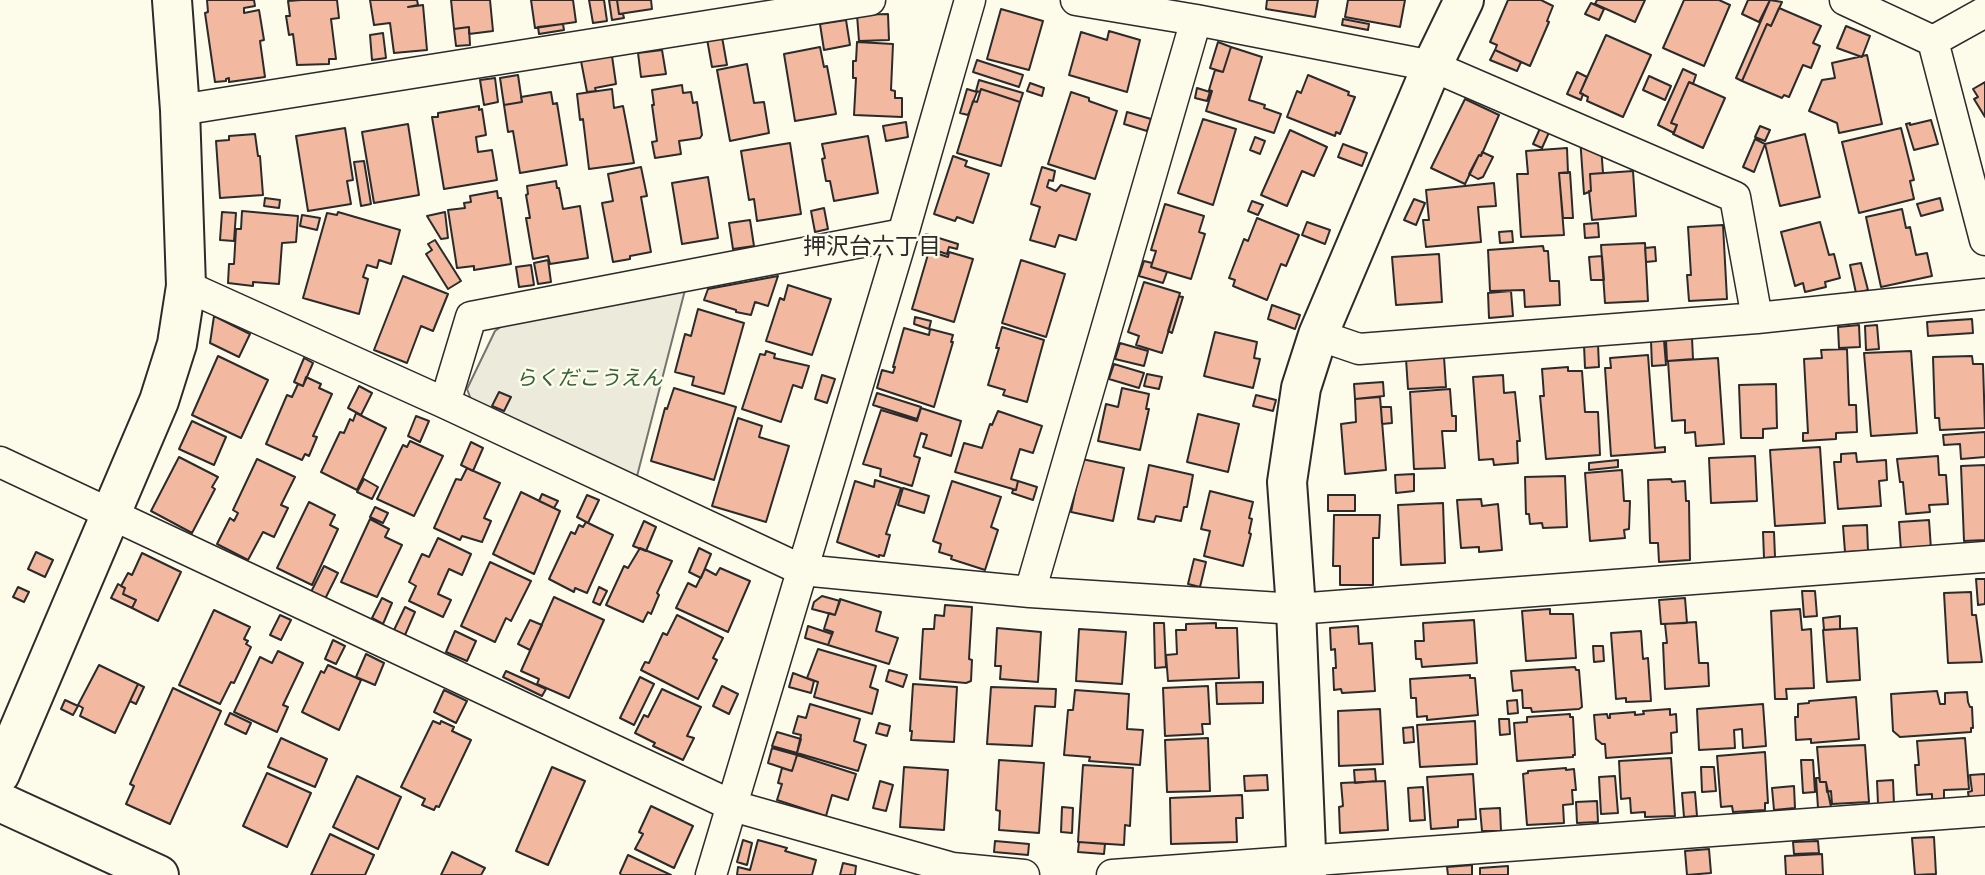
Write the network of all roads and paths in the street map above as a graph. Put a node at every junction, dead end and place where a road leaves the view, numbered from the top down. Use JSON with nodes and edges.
{"nodes":[{"id":1,"x":172,"y":0,"type":"edge"},
{"id":2,"x":870,"y":0,"type":"edge"},
{"id":3,"x":970,"y":0,"type":"edge"},
{"id":4,"x":1076,"y":0,"type":"edge"},
{"id":5,"x":1464,"y":0,"type":"edge"},
{"id":6,"x":1844,"y":0,"type":"edge"},
{"id":7,"x":1985,"y":12,"type":"edge"},
{"id":8,"x":1196,"y":20,"type":"junction"},
{"id":9,"x":1933,"y":41,"type":"junction"},
{"id":10,"x":1432,"y":65,"type":"junction"},
{"id":11,"x":180,"y":110,"type":"junction"},
{"id":12,"x":903,"y":234,"type":"junction"},
{"id":13,"x":1985,"y":240,"type":"edge"},
{"id":14,"x":186,"y":286,"type":"junction"},
{"id":15,"x":1985,"y":295,"type":"edge"},
{"id":16,"x":1756,"y":318,"type":"junction"},
{"id":17,"x":1318,"y":335,"type":"junction"},
{"id":18,"x":445,"y":403,"type":"junction"},
{"id":19,"x":0,"y":461,"type":"edge"},
{"id":20,"x":112,"y":515,"type":"junction"},
{"id":21,"x":1985,"y":557,"type":"edge"},
{"id":22,"x":802,"y":570,"type":"junction"},
{"id":23,"x":1030,"y":592,"type":"junction"},
{"id":24,"x":1296,"y":608,"type":"junction"},
{"id":25,"x":0,"y":774,"type":"edge"},
{"id":26,"x":0,"y":802,"type":"edge"},
{"id":27,"x":733,"y":806,"type":"junction"},
{"id":28,"x":1985,"y":811,"type":"edge"},
{"id":29,"x":1307,"y":868,"type":"edge"},
{"id":30,"x":159,"y":875,"type":"edge"},
{"id":31,"x":711,"y":875,"type":"edge"},
{"id":32,"x":1024,"y":875,"type":"edge"},
{"id":33,"x":1112,"y":875,"type":"edge"}],
"edges":[{"from":1,"to":11,"type":"street"},
{"from":2,"to":11,"type":"street"},
{"from":3,"to":12,"type":"street"},
{"from":4,"to":8,"type":"street"},
{"from":5,"to":10,"type":"street"},
{"from":6,"to":9,"type":"street"},
{"from":7,"to":9,"type":"street"},
{"from":8,"to":10,"type":"street"},
{"from":8,"to":23,"type":"street"},
{"from":9,"to":13,"type":"street"},
{"from":10,"to":16,"type":"street"},
{"from":10,"to":17,"type":"street"},
{"from":11,"to":14,"type":"street"},
{"from":12,"to":18,"type":"street"},
{"from":12,"to":22,"type":"street"},
{"from":14,"to":18,"type":"street"},
{"from":14,"to":20,"type":"street"},
{"from":15,"to":16,"type":"street"},
{"from":16,"to":17,"type":"street"},
{"from":17,"to":24,"type":"street"},
{"from":18,"to":22,"type":"street"},
{"from":19,"to":20,"type":"street"},
{"from":20,"to":25,"type":"street"},
{"from":20,"to":27,"type":"street"},
{"from":21,"to":24,"type":"street"},
{"from":22,"to":23,"type":"street"},
{"from":22,"to":27,"type":"street"},
{"from":23,"to":24,"type":"street"},
{"from":24,"to":29,"type":"street"},
{"from":26,"to":30,"type":"street"},
{"from":27,"to":31,"type":"street"},
{"from":27,"to":32,"type":"street"},
{"from":28,"to":29,"type":"street"},
{"from":29,"to":33,"type":"street"}]}
